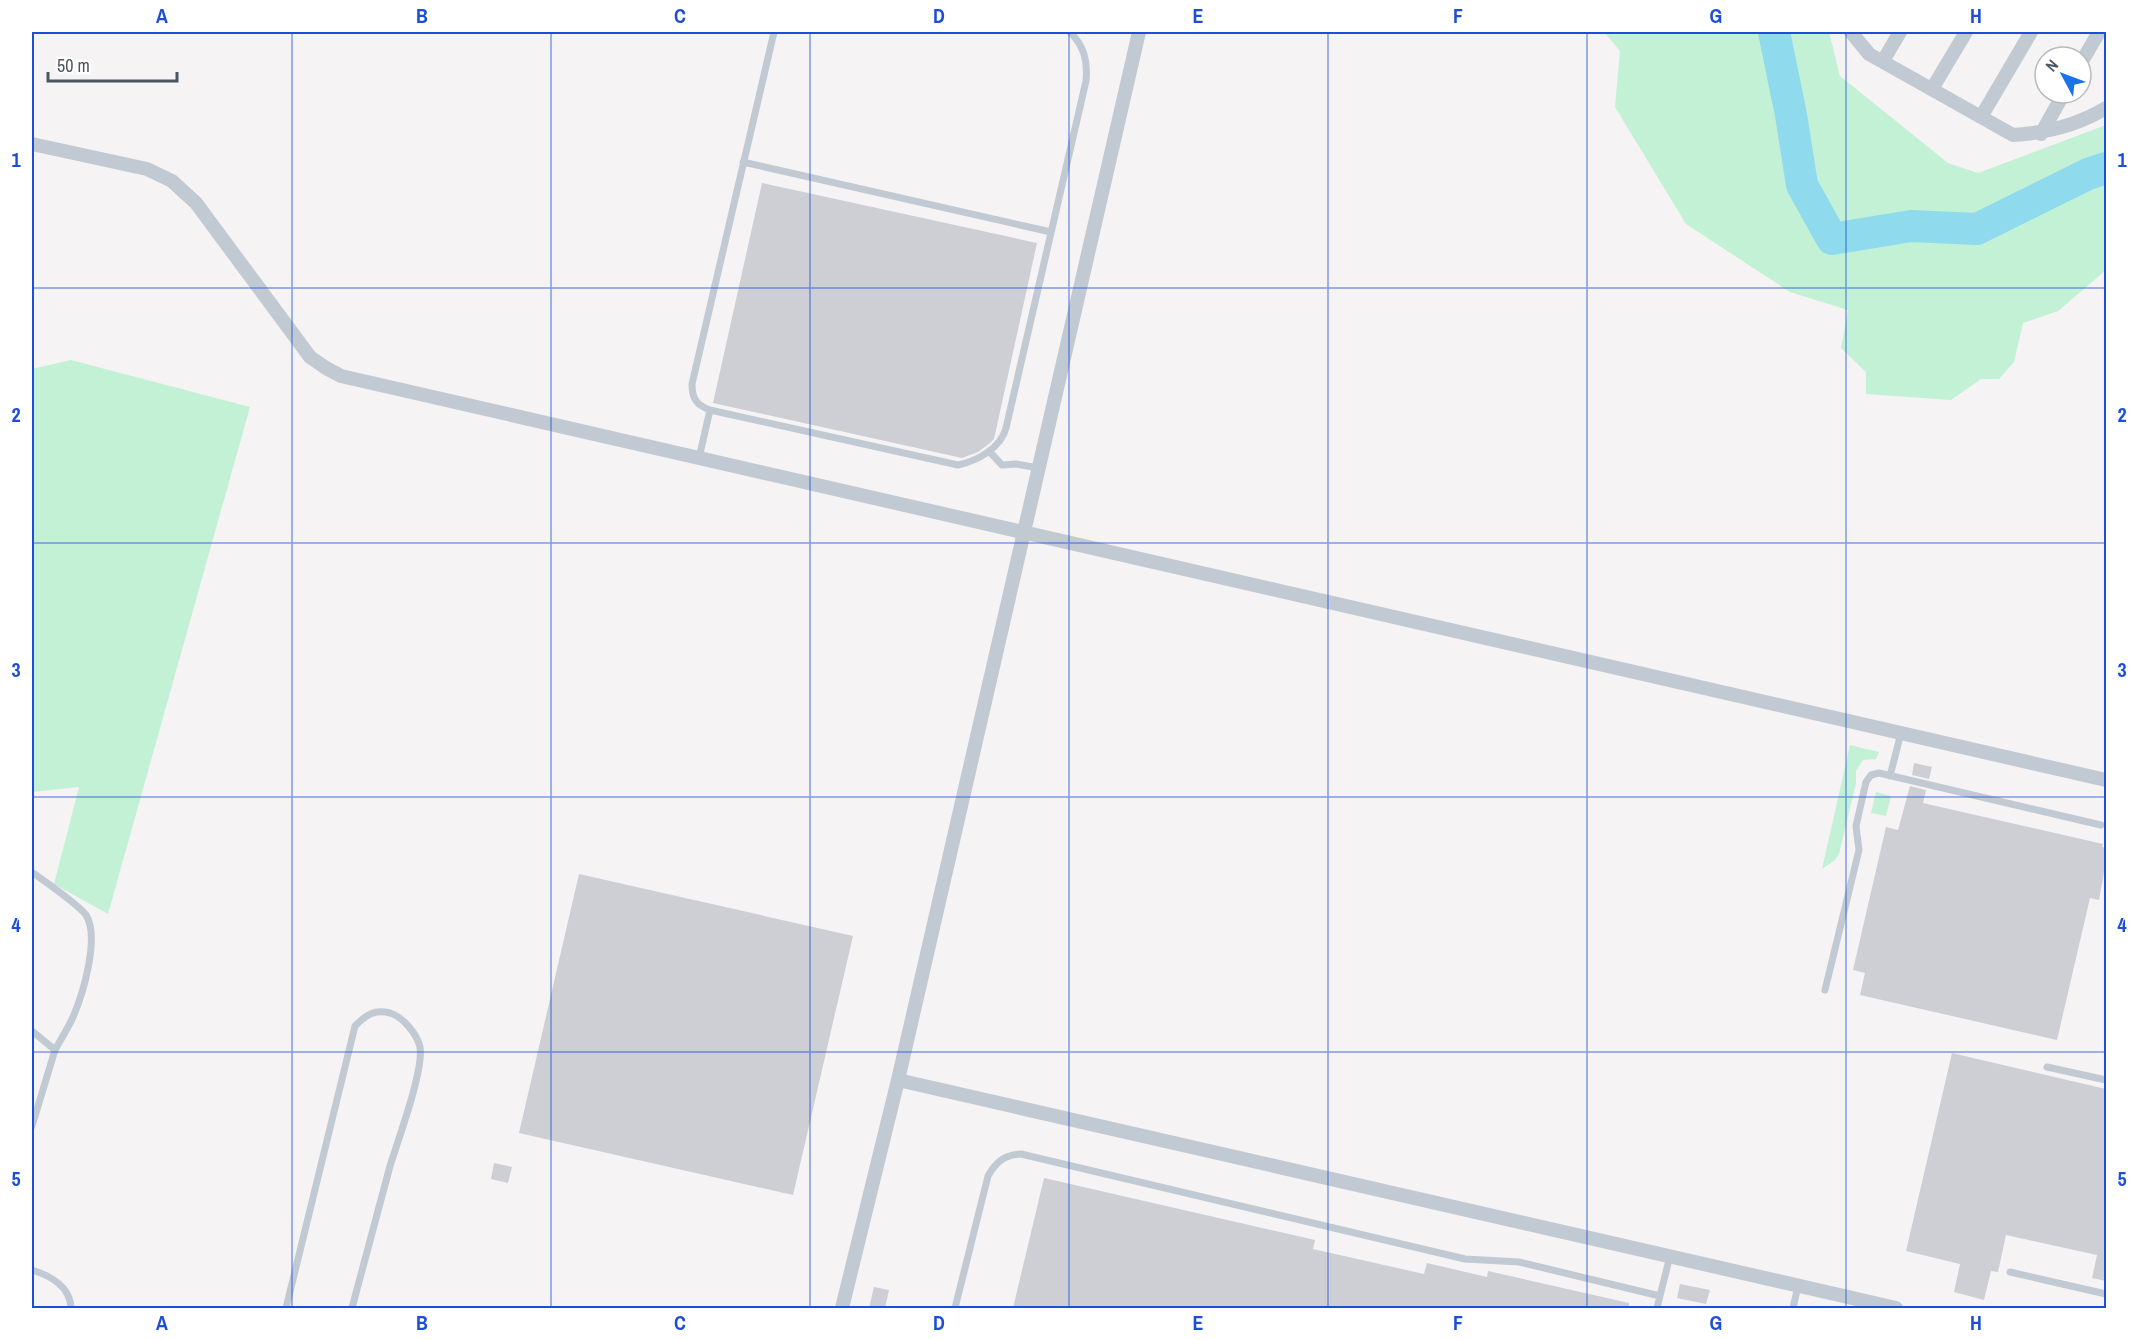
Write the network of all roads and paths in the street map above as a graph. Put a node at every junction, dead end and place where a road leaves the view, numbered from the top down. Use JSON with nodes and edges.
{"nodes":[{"id":1,"x":774,"y":32,"type":"edge"},
{"id":2,"x":1070,"y":32,"type":"edge"},
{"id":3,"x":1139,"y":32,"type":"edge"},
{"id":4,"x":1851,"y":32,"type":"edge"},
{"id":5,"x":1900,"y":32,"type":"edge"},
{"id":6,"x":1966,"y":32,"type":"edge"},
{"id":7,"x":2031,"y":32,"type":"edge"},
{"id":8,"x":2099,"y":32,"type":"edge"},
{"id":9,"x":2091,"y":45,"type":"edge"},
{"id":10,"x":1882,"y":61,"type":"junction"},
{"id":11,"x":1932,"y":89,"type":"junction"},
{"id":12,"x":2057,"y":105,"type":"edge"},
{"id":13,"x":2106,"y":108,"type":"edge"},
{"id":14,"x":1981,"y":117,"type":"junction"},
{"id":15,"x":2041,"y":134,"type":"junction"},
{"id":16,"x":32,"y":144,"type":"edge"},
{"id":17,"x":744,"y":162,"type":"junction"},
{"id":18,"x":1051,"y":232,"type":"junction"},
{"id":19,"x":710,"y":410,"type":"junction"},
{"id":20,"x":989,"y":451,"type":"junction"},
{"id":21,"x":699,"y":458,"type":"junction"},
{"id":22,"x":1038,"y":468,"type":"junction"},
{"id":23,"x":1023,"y":532,"type":"junction"},
{"id":24,"x":1901,"y":733,"type":"junction"},
{"id":25,"x":1890,"y":776,"type":"junction"},
{"id":26,"x":2106,"y":780,"type":"edge"},
{"id":27,"x":2101,"y":825,"type":"dead end"},
{"id":28,"x":32,"y":872,"type":"edge"},
{"id":29,"x":1826,"y":990,"type":"dead end"},
{"id":30,"x":32,"y":1031,"type":"edge"},
{"id":31,"x":55,"y":1050,"type":"junction"},
{"id":32,"x":2047,"y":1067,"type":"dead end"},
{"id":33,"x":898,"y":1080,"type":"junction"},
{"id":34,"x":2106,"y":1080,"type":"edge"},
{"id":35,"x":32,"y":1126,"type":"edge"},
{"id":36,"x":1670,"y":1256,"type":"junction"},
{"id":37,"x":32,"y":1270,"type":"edge"},
{"id":38,"x":2010,"y":1272,"type":"dead end"},
{"id":39,"x":1798,"y":1286,"type":"junction"},
{"id":40,"x":2106,"y":1294,"type":"edge"},
{"id":41,"x":1660,"y":1296,"type":"junction"},
{"id":42,"x":71,"y":1308,"type":"edge"},
{"id":43,"x":286,"y":1308,"type":"edge"},
{"id":44,"x":352,"y":1308,"type":"edge"},
{"id":45,"x":842,"y":1308,"type":"edge"},
{"id":46,"x":955,"y":1308,"type":"edge"},
{"id":47,"x":1657,"y":1308,"type":"edge"},
{"id":48,"x":1793,"y":1308,"type":"edge"},
{"id":49,"x":1896,"y":1308,"type":"edge"}],
"edges":[{"from":1,"to":17,"type":"lane"},
{"from":2,"to":18,"type":"lane"},
{"from":3,"to":22,"type":"street"},
{"from":4,"to":10,"type":"street"},
{"from":5,"to":10,"type":"street"},
{"from":6,"to":11,"type":"street"},
{"from":7,"to":14,"type":"street"},
{"from":8,"to":9,"type":"street"},
{"from":10,"to":11,"type":"street"},
{"from":11,"to":14,"type":"street"},
{"from":12,"to":15,"type":"street"},
{"from":13,"to":15,"type":"street"},
{"from":14,"to":15,"type":"street"},
{"from":16,"to":21,"type":"street"},
{"from":17,"to":18,"type":"lane"},
{"from":17,"to":19,"type":"lane"},
{"from":18,"to":20,"type":"lane"},
{"from":19,"to":20,"type":"lane"},
{"from":19,"to":21,"type":"lane"},
{"from":20,"to":22,"type":"lane"},
{"from":21,"to":23,"type":"street"},
{"from":22,"to":23,"type":"street"},
{"from":23,"to":24,"type":"street"},
{"from":23,"to":33,"type":"street"},
{"from":24,"to":25,"type":"lane"},
{"from":24,"to":26,"type":"street"},
{"from":25,"to":27,"type":"lane"},
{"from":25,"to":29,"type":"lane"},
{"from":28,"to":31,"type":"lane"},
{"from":30,"to":31,"type":"lane"},
{"from":31,"to":35,"type":"lane"},
{"from":32,"to":34,"type":"lane"},
{"from":33,"to":36,"type":"street"},
{"from":33,"to":45,"type":"street"},
{"from":36,"to":39,"type":"street"},
{"from":36,"to":41,"type":"lane"},
{"from":37,"to":42,"type":"lane"},
{"from":38,"to":40,"type":"lane"},
{"from":39,"to":48,"type":"lane"},
{"from":39,"to":49,"type":"street"},
{"from":41,"to":46,"type":"lane"},
{"from":41,"to":47,"type":"lane"},
{"from":43,"to":44,"type":"lane"}]}
